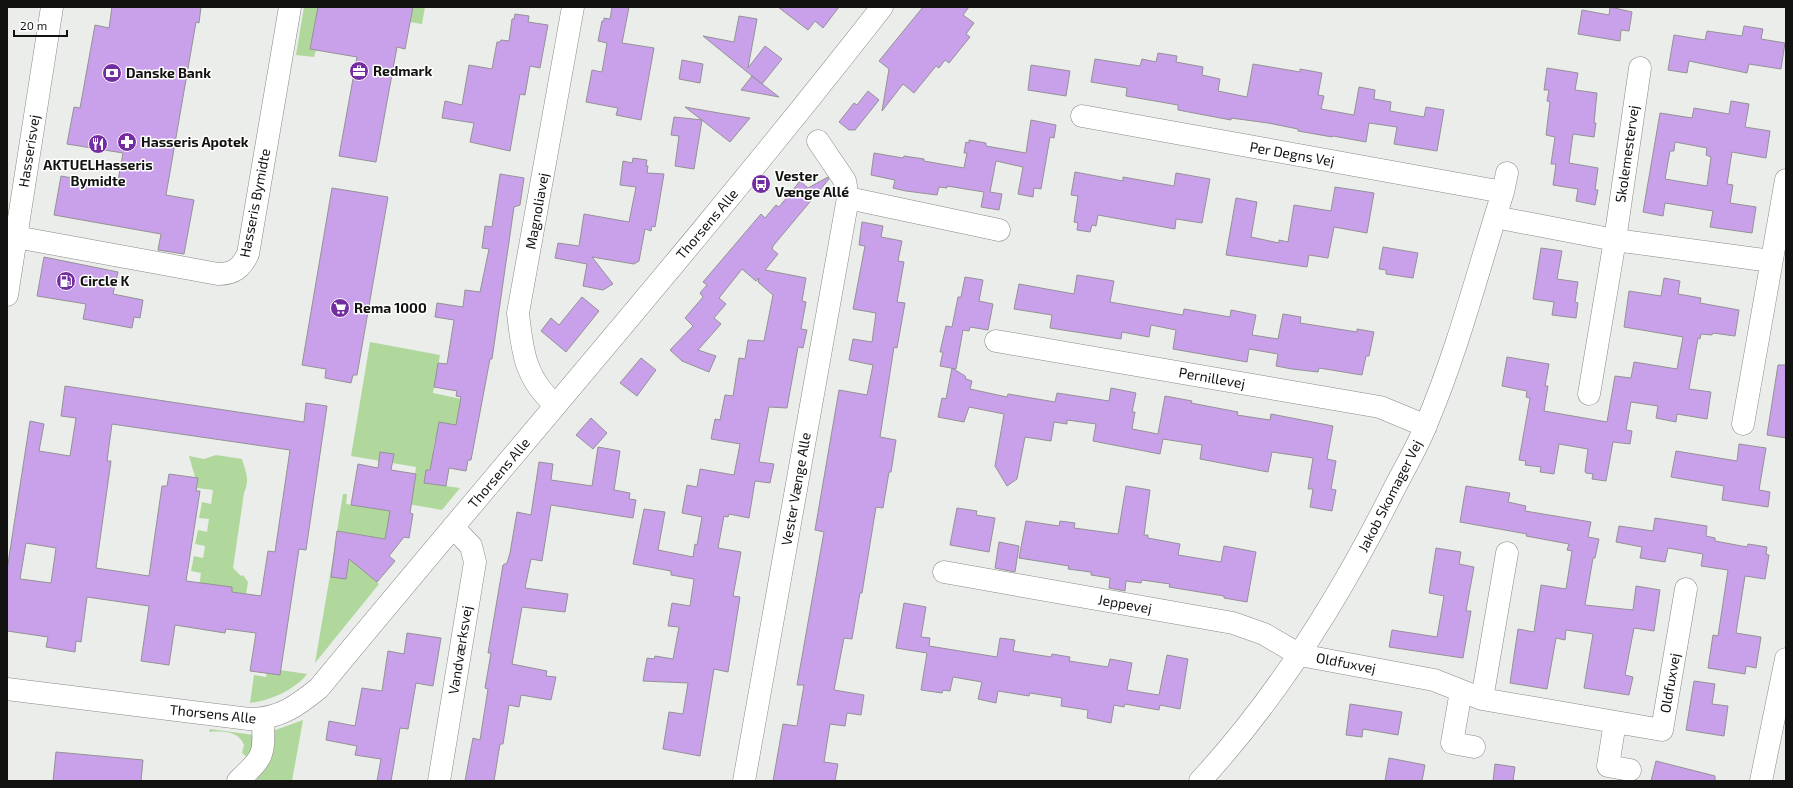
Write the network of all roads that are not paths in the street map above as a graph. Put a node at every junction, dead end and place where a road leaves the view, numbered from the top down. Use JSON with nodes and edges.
{"nodes":[{"id":1,"x":52,"y":7,"type":"edge"},
{"id":2,"x":290,"y":7,"type":"edge"},
{"id":3,"x":573,"y":7,"type":"edge"},
{"id":4,"x":882,"y":7,"type":"edge"},
{"id":5,"x":1640,"y":68,"type":"dead end"},
{"id":6,"x":1082,"y":116,"type":"dead end"},
{"id":7,"x":818,"y":141,"type":"dead end"},
{"id":8,"x":1786,"y":180,"type":"edge"},
{"id":9,"x":1505,"y":183,"type":"joint"},
{"id":10,"x":848,"y":198,"type":"junction"},
{"id":11,"x":1495,"y":216,"type":"junction"},
{"id":12,"x":999,"y":230,"type":"dead end"},
{"id":13,"x":16,"y":238,"type":"junction"},
{"id":14,"x":1615,"y":240,"type":"junction"},
{"id":15,"x":1771,"y":261,"type":"junction"},
{"id":16,"x":7,"y":295,"type":"edge"},
{"id":17,"x":996,"y":341,"type":"dead end"},
{"id":18,"x":1589,"y":394,"type":"dead end"},
{"id":19,"x":556,"y":405,"type":"junction"},
{"id":20,"x":1743,"y":424,"type":"dead end"},
{"id":21,"x":1426,"y":426,"type":"junction"},
{"id":22,"x":453,"y":527,"type":"junction"},
{"id":23,"x":1507,"y":553,"type":"dead end"},
{"id":24,"x":944,"y":572,"type":"dead end"},
{"id":25,"x":1686,"y":589,"type":"dead end"},
{"id":26,"x":1300,"y":654,"type":"junction"},
{"id":27,"x":1786,"y":659,"type":"edge"},
{"id":28,"x":7,"y":689,"type":"edge"},
{"id":29,"x":1461,"y":691,"type":"junction"},
{"id":30,"x":1482,"y":699,"type":"junction"},
{"id":31,"x":263,"y":719,"type":"junction"},
{"id":32,"x":1615,"y":722,"type":"junction"},
{"id":33,"x":1474,"y":747,"type":"dead end"},
{"id":34,"x":1630,"y":770,"type":"dead end"},
{"id":35,"x":238,"y":781,"type":"edge"},
{"id":36,"x":438,"y":781,"type":"edge"},
{"id":37,"x":744,"y":781,"type":"edge"},
{"id":38,"x":1200,"y":781,"type":"edge"},
{"id":39,"x":1760,"y":781,"type":"edge"}],
"edges":[{"from":1,"to":13,"type":"street","name":"Hasserisvej"},
{"from":2,"to":13,"type":"street","name":"Hasseris Bymidte"},
{"from":3,"to":19,"type":"street","name":"Magnoliavej"},
{"from":4,"to":19,"type":"street","name":"Thorsens Alle"},
{"from":5,"to":14,"type":"street","name":"Skolemestervej"},
{"from":6,"to":9,"type":"street","name":"Per Degns Vej"},
{"from":7,"to":10,"type":"street","name":"Vester Vænge Alle"},
{"from":8,"to":15,"type":"street"},
{"from":9,"to":11,"type":"street","name":"Jakob Skomager Vej"},
{"from":10,"to":12,"type":"street"},
{"from":10,"to":37,"type":"street","name":"Vester Vænge Alle"},
{"from":11,"to":14,"type":"street"},
{"from":11,"to":21,"type":"street","name":"Jakob Skomager Vej"},
{"from":13,"to":16,"type":"street","name":"Hasserisvej"},
{"from":14,"to":15,"type":"street"},
{"from":14,"to":18,"type":"street","name":"Skolemestervej"},
{"from":15,"to":20,"type":"street"},
{"from":17,"to":21,"type":"street","name":"Pernillevej"},
{"from":19,"to":22,"type":"street","name":"Thorsens Alle"},
{"from":21,"to":26,"type":"street","name":"Jakob Skomager Vej"},
{"from":22,"to":31,"type":"street","name":"Thorsens Alle"},
{"from":22,"to":36,"type":"street","name":"Vandværksvej"},
{"from":23,"to":30,"type":"street"},
{"from":24,"to":26,"type":"street","name":"Jeppevej"},
{"from":25,"to":32,"type":"street","name":"Oldfuxvej"},
{"from":26,"to":29,"type":"street","name":"Oldfuxvej"},
{"from":26,"to":38,"type":"street","name":"Jakob Skomager Vej"},
{"from":27,"to":39,"type":"street"},
{"from":28,"to":31,"type":"street","name":"Thorsens Alle"},
{"from":29,"to":30,"type":"street","name":"Oldfuxvej"},
{"from":29,"to":33,"type":"street"},
{"from":30,"to":32,"type":"street","name":"Oldfuxvej"},
{"from":31,"to":35,"type":"street"},
{"from":32,"to":34,"type":"street"}]}
